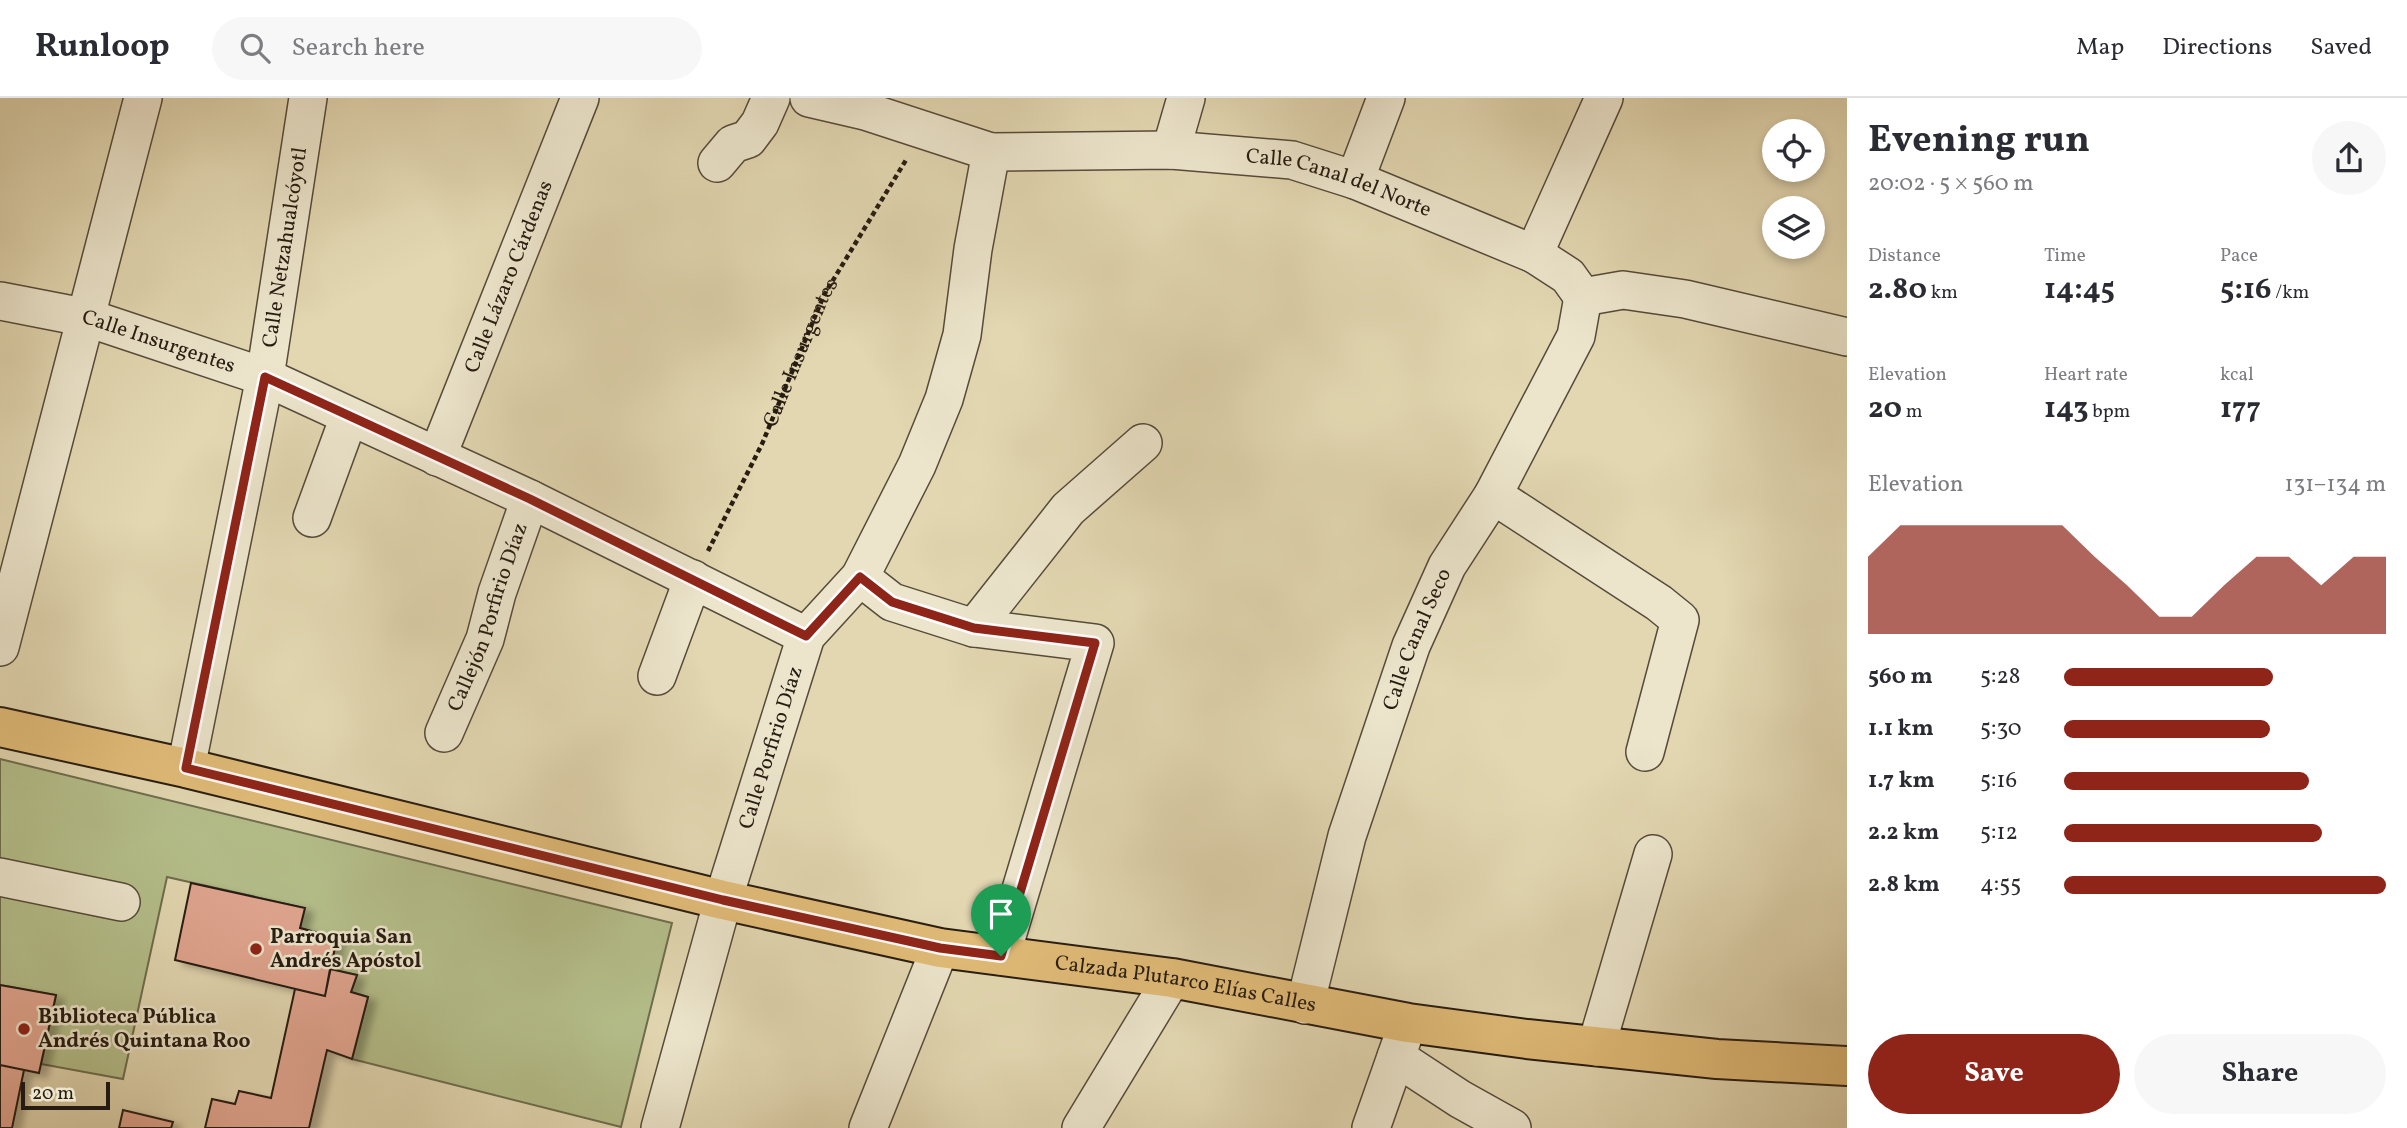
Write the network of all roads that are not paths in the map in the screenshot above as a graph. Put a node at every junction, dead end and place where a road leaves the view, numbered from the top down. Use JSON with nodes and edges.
{"nodes":[{"id":1,"x":143,"y":98,"type":"edge"},
{"id":2,"x":308,"y":98,"type":"edge"},
{"id":3,"x":580,"y":98,"type":"edge"},
{"id":4,"x":771,"y":98,"type":"edge"},
{"id":5,"x":809,"y":98,"type":"edge"},
{"id":6,"x":1186,"y":98,"type":"edge"},
{"id":7,"x":1386,"y":98,"type":"edge"},
{"id":8,"x":1604,"y":98,"type":"edge"},
{"id":9,"x":1171,"y":150,"type":"junction"},
{"id":10,"x":991,"y":152,"type":"junction"},
{"id":11,"x":717,"y":163,"type":"dead end"},
{"id":12,"x":1355,"y":180,"type":"junction"},
{"id":13,"x":1534,"y":254,"type":"junction"},
{"id":14,"x":1583,"y":297,"type":"junction"},
{"id":15,"x":0,"y":301,"type":"edge"},
{"id":16,"x":88,"y":318,"type":"junction"},
{"id":17,"x":1847,"y":337,"type":"edge"},
{"id":18,"x":265,"y":377,"type":"junction"},
{"id":19,"x":349,"y":417,"type":"junction"},
{"id":20,"x":1143,"y":443,"type":"dead end"},
{"id":21,"x":437,"y":457,"type":"junction"},
{"id":22,"x":1493,"y":495,"type":"junction"},
{"id":23,"x":530,"y":499,"type":"junction"},
{"id":24,"x":312,"y":517,"type":"dead end"},
{"id":25,"x":860,"y":577,"type":"junction"},
{"id":26,"x":693,"y":579,"type":"junction"},
{"id":27,"x":974,"y":628,"type":"junction"},
{"id":28,"x":806,"y":636,"type":"junction"},
{"id":29,"x":0,"y":647,"type":"edge"},
{"id":30,"x":657,"y":676,"type":"dead end"},
{"id":31,"x":0,"y":727,"type":"edge"},
{"id":32,"x":444,"y":733,"type":"dead end"},
{"id":33,"x":1645,"y":752,"type":"dead end"},
{"id":34,"x":186,"y":768,"type":"junction"},
{"id":35,"x":1653,"y":854,"type":"dead end"},
{"id":36,"x":0,"y":877,"type":"edge"},
{"id":37,"x":723,"y":900,"type":"junction"},
{"id":38,"x":121,"y":902,"type":"dead end"},
{"id":39,"x":940,"y":948,"type":"junction"},
{"id":40,"x":1001,"y":956,"type":"junction"},
{"id":41,"x":1172,"y":978,"type":"junction"},
{"id":42,"x":1305,"y":1005,"type":"junction"},
{"id":43,"x":1402,"y":1040,"type":"junction"},
{"id":44,"x":1596,"y":1047,"type":"junction"},
{"id":45,"x":1847,"y":1066,"type":"edge"},
{"id":46,"x":660,"y":1128,"type":"edge"},
{"id":47,"x":867,"y":1128,"type":"edge"},
{"id":48,"x":1081,"y":1128,"type":"edge"},
{"id":49,"x":1371,"y":1128,"type":"edge"},
{"id":50,"x":1512,"y":1128,"type":"edge"}],
"edges":[{"from":1,"to":16,"type":"street"},
{"from":2,"to":18,"type":"street","name":"Calle Netzahualcóyotl"},
{"from":3,"to":21,"type":"street","name":"Calle Lázaro Cárdenas"},
{"from":4,"to":11,"type":"street"},
{"from":5,"to":10,"type":"street","name":"Calle Canal del Norte"},
{"from":6,"to":9,"type":"street"},
{"from":7,"to":12,"type":"street"},
{"from":8,"to":13,"type":"street"},
{"from":9,"to":10,"type":"street","name":"Calle Canal del Norte"},
{"from":9,"to":12,"type":"street","name":"Calle Canal del Norte"},
{"from":10,"to":25,"type":"street","name":"Calle Porfirio Díaz"},
{"from":12,"to":13,"type":"street","name":"Calle Canal del Norte"},
{"from":13,"to":14,"type":"street","name":"Calle Canal del Norte"},
{"from":14,"to":17,"type":"street"},
{"from":14,"to":22,"type":"street","name":"Calle Canal Seco"},
{"from":15,"to":16,"type":"street","name":"Calle Insurgentes"},
{"from":16,"to":18,"type":"street","name":"Calle Insurgentes"},
{"from":16,"to":29,"type":"street"},
{"from":18,"to":19,"type":"street","name":"Calle Insurgentes"},
{"from":18,"to":34,"type":"street","name":"Calle Netzahualcóyotl"},
{"from":19,"to":21,"type":"street","name":"Calle Insurgentes"},
{"from":19,"to":24,"type":"street"},
{"from":20,"to":27,"type":"street"},
{"from":21,"to":23,"type":"street","name":"Calle Insurgentes"},
{"from":22,"to":33,"type":"street"},
{"from":22,"to":42,"type":"street","name":"Calle Canal Seco"},
{"from":23,"to":26,"type":"street","name":"Calle Insurgentes"},
{"from":23,"to":32,"type":"street","name":"Callejón Porfirio Díaz"},
{"from":25,"to":27,"type":"street"},
{"from":25,"to":28,"type":"street","name":"Calle Porfirio Díaz"},
{"from":26,"to":28,"type":"street","name":"Calle Insurgentes"},
{"from":26,"to":30,"type":"street"},
{"from":27,"to":40,"type":"street"},
{"from":28,"to":37,"type":"street","name":"Calle Porfirio Díaz"},
{"from":31,"to":34,"type":"main road","name":"Calzada Plutarco Elías Calles"},
{"from":34,"to":37,"type":"main road","name":"Calzada Plutarco Elías Calles"},
{"from":35,"to":44,"type":"street"},
{"from":36,"to":38,"type":"street"},
{"from":37,"to":39,"type":"main road","name":"Calzada Plutarco Elías Calles"},
{"from":37,"to":46,"type":"street","name":"Calle Porfirio Díaz"},
{"from":39,"to":40,"type":"main road","name":"Calzada Plutarco Elías Calles"},
{"from":39,"to":47,"type":"street"},
{"from":40,"to":41,"type":"main road","name":"Calzada Plutarco Elías Calles"},
{"from":41,"to":42,"type":"main road","name":"Calzada Plutarco Elías Calles"},
{"from":41,"to":48,"type":"street"},
{"from":42,"to":43,"type":"main road","name":"Calzada Plutarco Elías Calles"},
{"from":43,"to":44,"type":"main road","name":"Calzada Plutarco Elías Calles"},
{"from":43,"to":49,"type":"street"},
{"from":43,"to":50,"type":"street"},
{"from":44,"to":45,"type":"main road","name":"Calzada Plutarco Elías Calles"}]}
